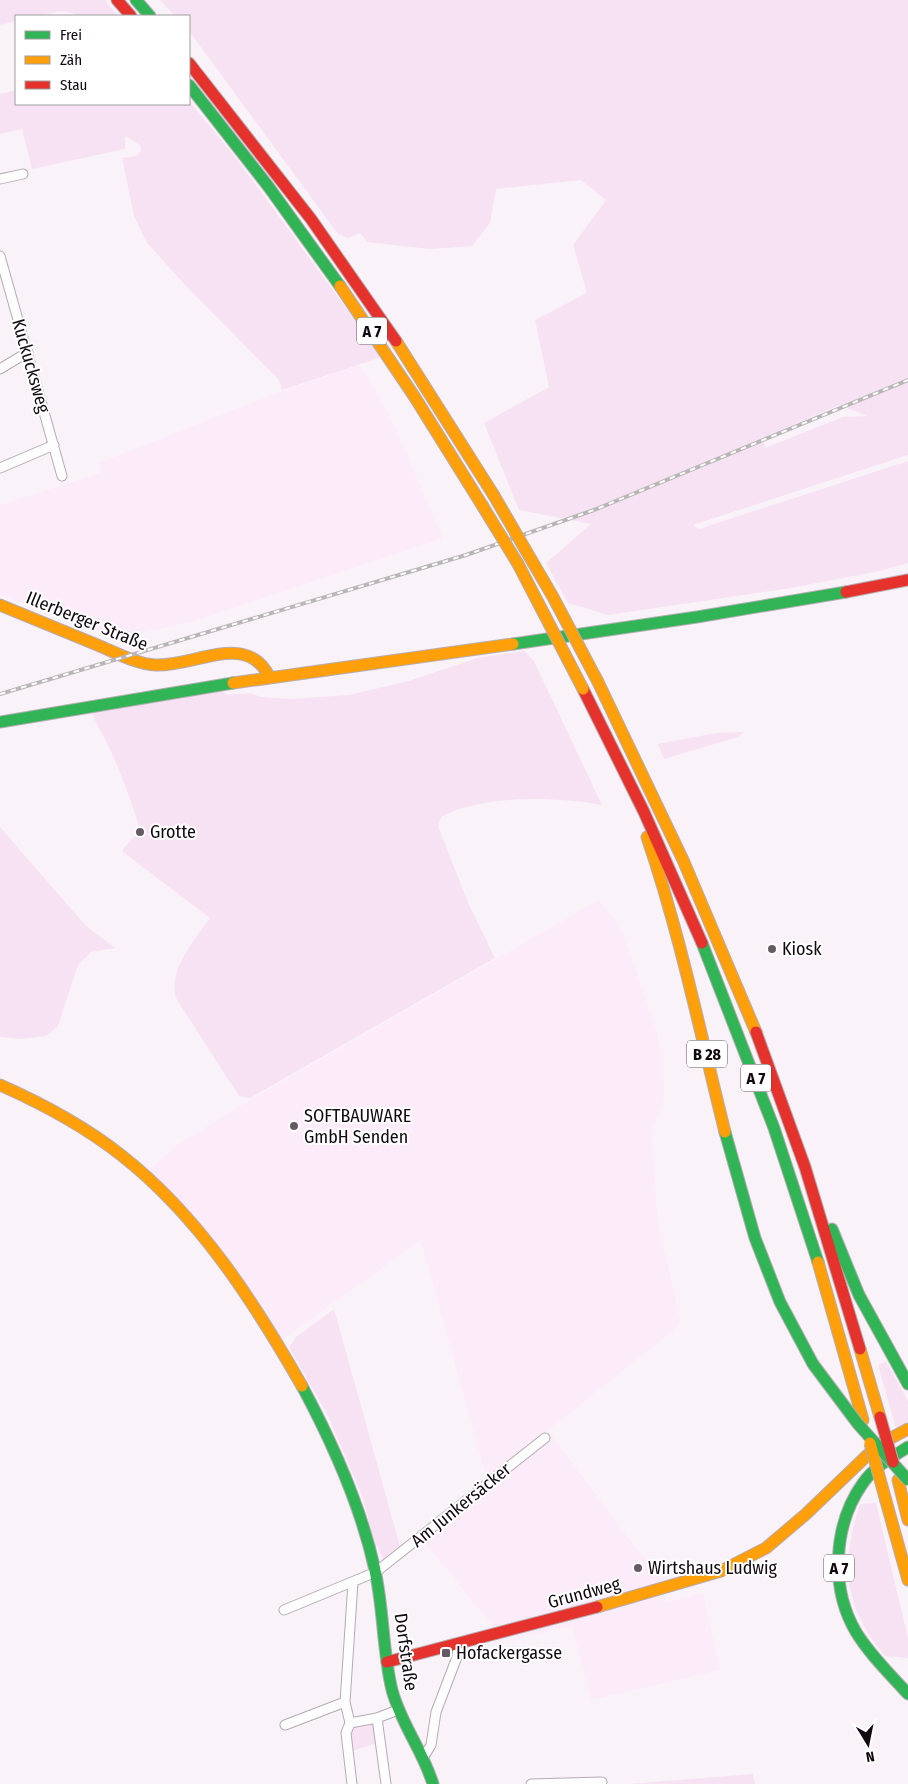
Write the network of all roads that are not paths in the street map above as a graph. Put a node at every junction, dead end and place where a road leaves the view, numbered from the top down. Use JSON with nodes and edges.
{"nodes":[{"id":1,"x":117,"y":0,"type":"edge"},
{"id":2,"x":136,"y":0,"type":"edge"},
{"id":3,"x":130,"y":15,"type":"edge"},
{"id":4,"x":149,"y":15,"type":"edge"},
{"id":5,"x":190,"y":64,"type":"edge"},
{"id":6,"x":190,"y":86,"type":"edge"},
{"id":7,"x":23,"y":174,"type":"dead end"},
{"id":8,"x":0,"y":179,"type":"edge"},
{"id":9,"x":0,"y":256,"type":"edge"},
{"id":10,"x":28,"y":352,"type":"junction"},
{"id":11,"x":0,"y":369,"type":"edge"},
{"id":12,"x":54,"y":445,"type":"junction"},
{"id":13,"x":0,"y":468,"type":"edge"},
{"id":14,"x":62,"y":476,"type":"dead end"},
{"id":15,"x":908,"y":580,"type":"edge"},
{"id":16,"x":0,"y":605,"type":"edge"},
{"id":17,"x":270,"y":678,"type":"junction"},
{"id":18,"x":0,"y":722,"type":"edge"},
{"id":19,"x":614,"y":749,"type":"junction"},
{"id":20,"x":0,"y":1085,"type":"edge"},
{"id":21,"x":805,"y":1166,"type":"junction"},
{"id":22,"x":908,"y":1384,"type":"edge"},
{"id":23,"x":908,"y":1429,"type":"edge"},
{"id":24,"x":545,"y":1438,"type":"dead end"},
{"id":25,"x":908,"y":1447,"type":"edge"},
{"id":26,"x":903,"y":1480,"type":"edge"},
{"id":27,"x":908,"y":1520,"type":"edge"},
{"id":28,"x":376,"y":1572,"type":"junction"},
{"id":29,"x":908,"y":1580,"type":"edge"},
{"id":30,"x":353,"y":1582,"type":"junction"},
{"id":31,"x":284,"y":1610,"type":"dead end"},
{"id":32,"x":458,"y":1644,"type":"junction"},
{"id":33,"x":387,"y":1662,"type":"junction"},
{"id":34,"x":908,"y":1694,"type":"edge"},
{"id":35,"x":345,"y":1702,"type":"junction"},
{"id":36,"x":398,"y":1710,"type":"junction"},
{"id":37,"x":377,"y":1718,"type":"junction"},
{"id":38,"x":350,"y":1723,"type":"junction"},
{"id":39,"x":285,"y":1725,"type":"dead end"},
{"id":40,"x":423,"y":1758,"type":"junction"},
{"id":41,"x":602,"y":1782,"type":"dead end"},
{"id":42,"x":352,"y":1784,"type":"edge"},
{"id":43,"x":386,"y":1784,"type":"edge"},
{"id":44,"x":433,"y":1784,"type":"edge"},
{"id":45,"x":531,"y":1784,"type":"edge"}],
"edges":[{"from":1,"to":3,"type":"main road"},
{"from":2,"to":4,"type":"main road"},
{"from":5,"to":21,"type":"main road","number":"A 7","bridge":true},
{"from":6,"to":19,"type":"main road","number":"A 7","bridge":true},
{"from":7,"to":8,"type":"street"},
{"from":9,"to":10,"type":"street","name":"Kuckucksweg"},
{"from":10,"to":11,"type":"street"},
{"from":10,"to":12,"type":"street","name":"Kuckucksweg"},
{"from":12,"to":13,"type":"street"},
{"from":12,"to":14,"type":"street","name":"Kuckucksweg"},
{"from":15,"to":17,"type":"main road"},
{"from":16,"to":17,"type":"main road","name":"Illerberger Straße"},
{"from":17,"to":18,"type":"main road"},
{"from":19,"to":26,"type":"main road","number":"B 28","bridge":true},
{"from":19,"to":29,"type":"main road","number":"A 7","bridge":true},
{"from":20,"to":28,"type":"main road","name":"Dorfstraße"},
{"from":21,"to":22,"type":"main road"},
{"from":21,"to":26,"type":"main road","number":"A 7","bridge":true},
{"from":23,"to":32,"type":"main road","name":"Grundweg"},
{"from":24,"to":28,"type":"street","name":"Am Junkersäcker"},
{"from":25,"to":34,"type":"main road","number":"A 7"},
{"from":26,"to":27,"type":"main road","number":"A 7"},
{"from":28,"to":30,"type":"street","name":"Am Junkersäcker"},
{"from":28,"to":33,"type":"main road","name":"Dorfstraße"},
{"from":30,"to":31,"type":"street","name":"Am Junkersäcker"},
{"from":30,"to":35,"type":"street"},
{"from":32,"to":33,"type":"main road","name":"Grundweg"},
{"from":32,"to":40,"type":"street"},
{"from":33,"to":36,"type":"main road","name":"Dorfstraße"},
{"from":35,"to":38,"type":"street"},
{"from":35,"to":39,"type":"street"},
{"from":36,"to":37,"type":"street"},
{"from":36,"to":40,"type":"main road","name":"Dorfstraße"},
{"from":37,"to":38,"type":"street"},
{"from":37,"to":43,"type":"street"},
{"from":38,"to":42,"type":"street"},
{"from":40,"to":44,"type":"main road","name":"Dorfstraße"},
{"from":41,"to":45,"type":"street"}]}
